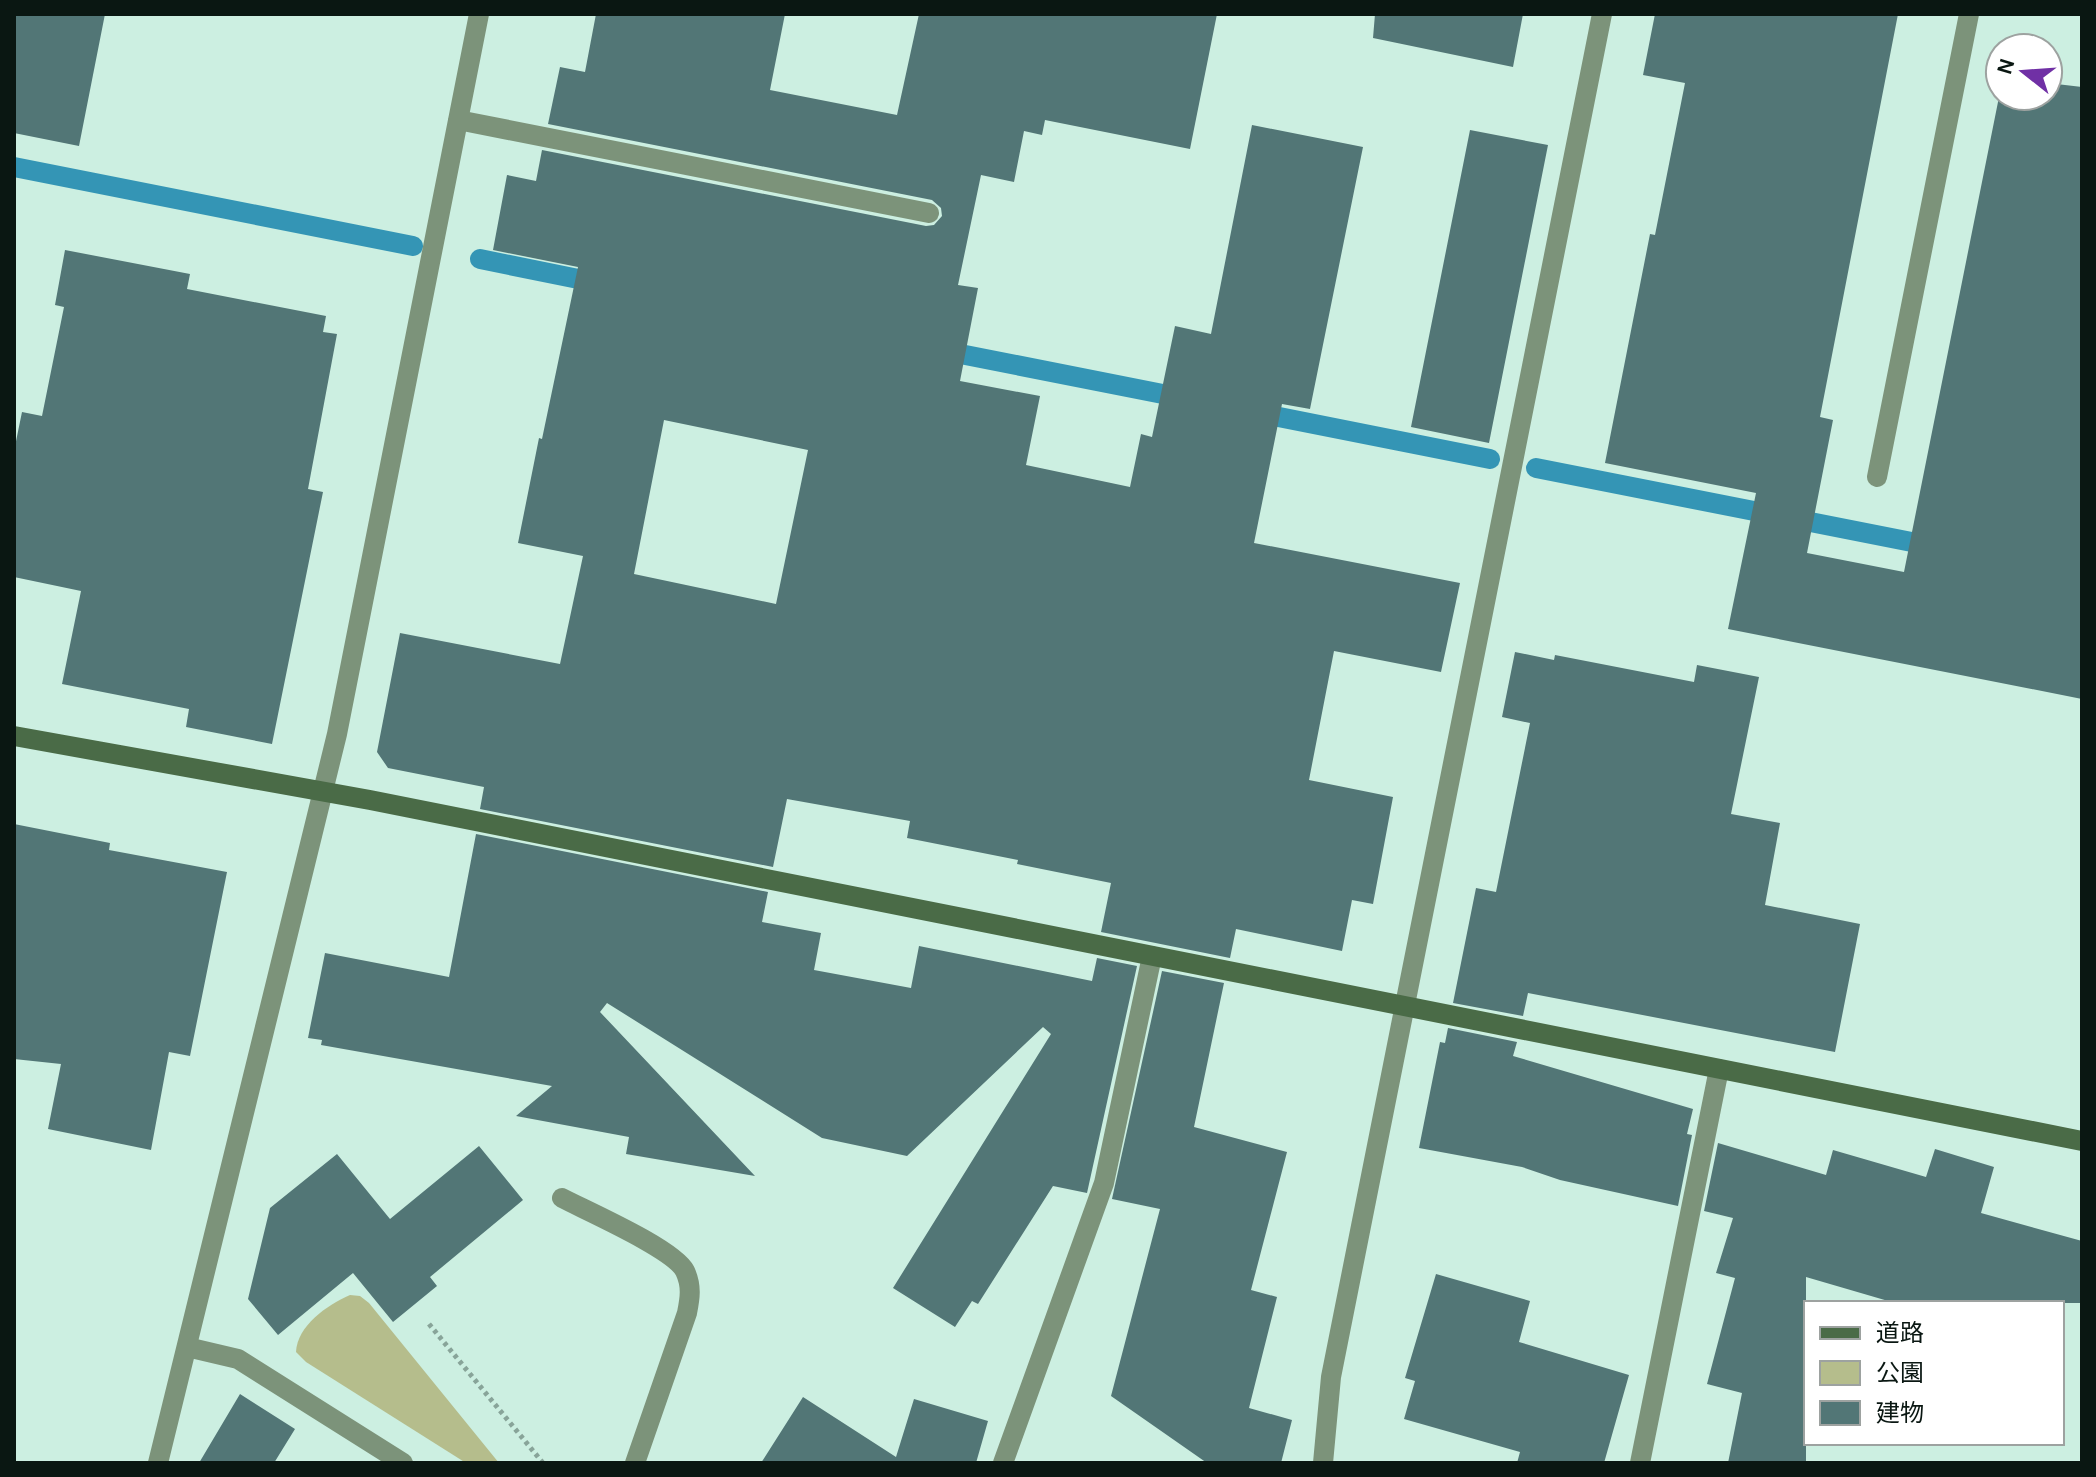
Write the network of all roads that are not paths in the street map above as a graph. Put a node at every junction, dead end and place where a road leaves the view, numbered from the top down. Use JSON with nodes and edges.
{"nodes":[{"id":1,"x":479,"y":14,"type":"edge"},
{"id":2,"x":1602,"y":14,"type":"edge"},
{"id":3,"x":1969,"y":14,"type":"edge"},
{"id":4,"x":458,"y":120,"type":"junction"},
{"id":5,"x":929,"y":213,"type":"dead end"},
{"id":6,"x":1877,"y":477,"type":"dead end"},
{"id":7,"x":14,"y":736,"type":"edge"},
{"id":8,"x":323,"y":791,"type":"junction"},
{"id":9,"x":1152,"y":956,"type":"junction"},
{"id":10,"x":1405,"y":1006,"type":"junction"},
{"id":11,"x":1719,"y":1069,"type":"junction"},
{"id":12,"x":2082,"y":1141,"type":"edge"},
{"id":13,"x":562,"y":1198,"type":"dead end"},
{"id":14,"x":187,"y":1347,"type":"junction"},
{"id":15,"x":158,"y":1463,"type":"edge"},
{"id":16,"x":403,"y":1463,"type":"edge"},
{"id":17,"x":635,"y":1463,"type":"edge"},
{"id":18,"x":1003,"y":1463,"type":"edge"},
{"id":19,"x":1323,"y":1463,"type":"edge"},
{"id":20,"x":1640,"y":1463,"type":"edge"}],
"edges":[{"from":1,"to":4,"type":"street"},
{"from":2,"to":10,"type":"street"},
{"from":3,"to":6,"type":"street"},
{"from":4,"to":5,"type":"street"},
{"from":4,"to":8,"type":"street"},
{"from":7,"to":8,"type":"street"},
{"from":8,"to":9,"type":"street"},
{"from":8,"to":14,"type":"street"},
{"from":9,"to":10,"type":"street"},
{"from":9,"to":18,"type":"street"},
{"from":10,"to":11,"type":"street"},
{"from":10,"to":19,"type":"street"},
{"from":11,"to":12,"type":"street"},
{"from":11,"to":20,"type":"street"},
{"from":13,"to":17,"type":"street"},
{"from":14,"to":15,"type":"street"},
{"from":14,"to":16,"type":"street"}]}
